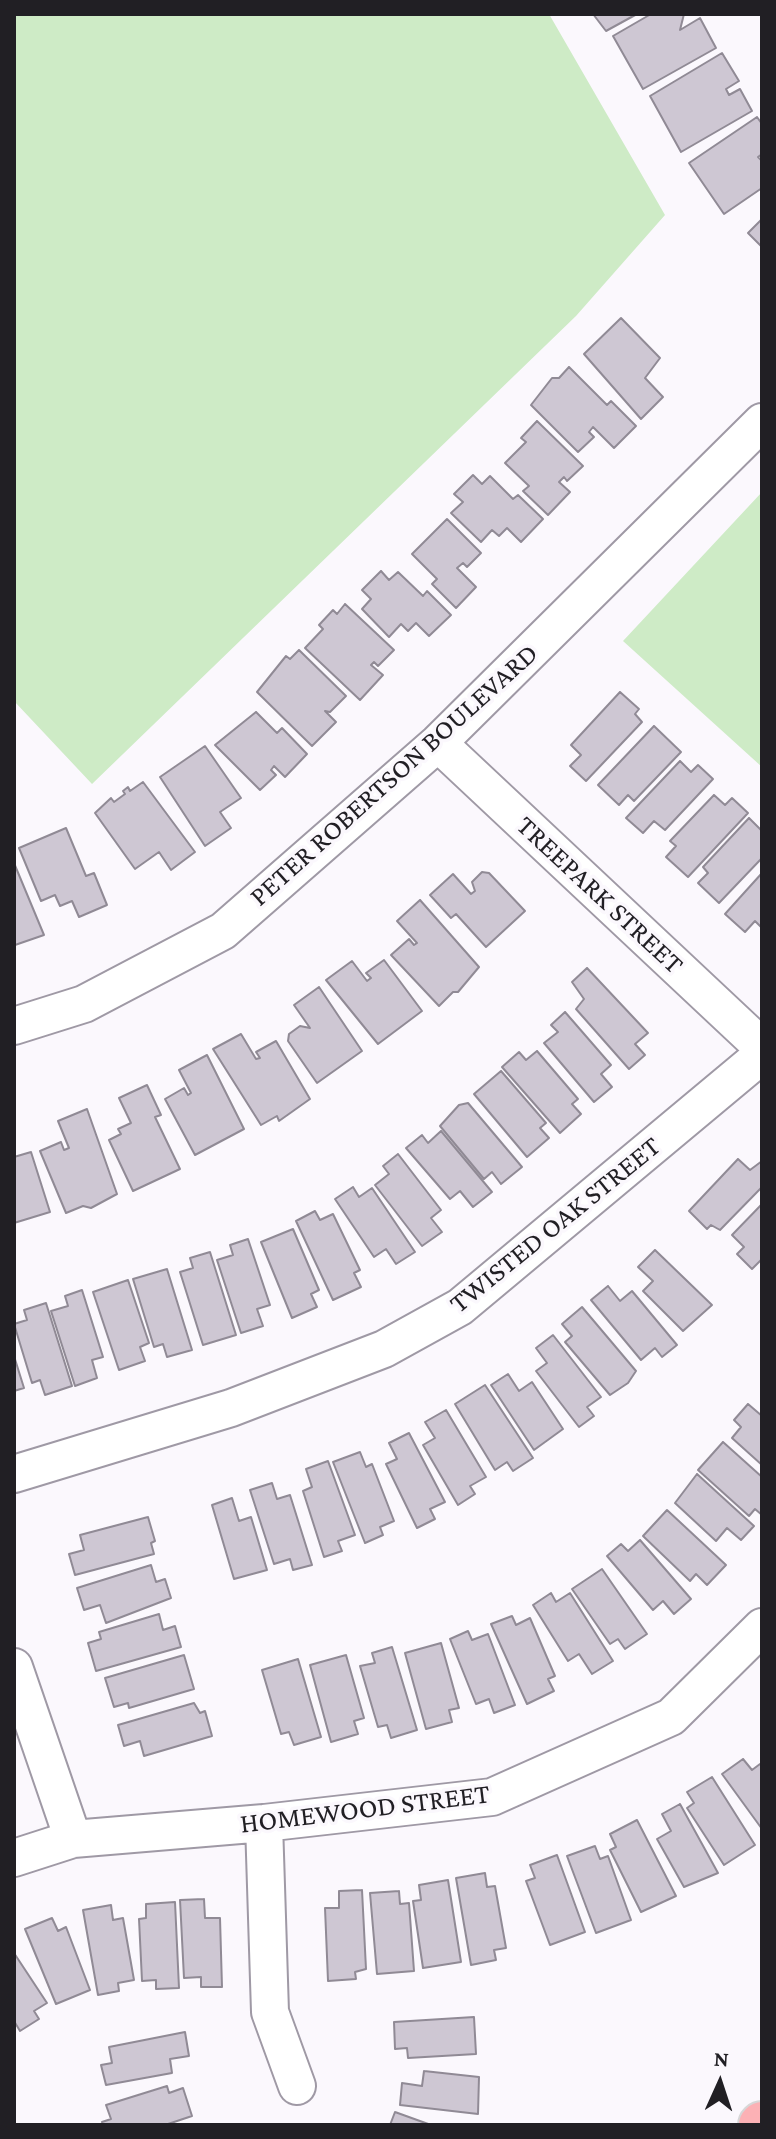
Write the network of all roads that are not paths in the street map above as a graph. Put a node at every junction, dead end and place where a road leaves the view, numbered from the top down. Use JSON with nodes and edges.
{"nodes":[{"id":1,"x":762,"y":422,"type":"edge"},
{"id":2,"x":438,"y":743,"type":"junction"},
{"id":3,"x":14,"y":1026,"type":"edge"},
{"id":4,"x":762,"y":1047,"type":"edge"},
{"id":5,"x":762,"y":1055,"type":"edge"},
{"id":6,"x":14,"y":1474,"type":"edge"},
{"id":7,"x":762,"y":1627,"type":"edge"},
{"id":8,"x":14,"y":1667,"type":"edge"},
{"id":9,"x":264,"y":1823,"type":"junction"},
{"id":10,"x":73,"y":1839,"type":"junction"},
{"id":11,"x":14,"y":1858,"type":"edge"},
{"id":12,"x":297,"y":2086,"type":"dead end"}],
"edges":[{"from":1,"to":2,"type":"street","name":"PETER ROBERTSON BOULEVARD"},
{"from":2,"to":3,"type":"street","name":"PETER ROBERTSON BOULEVARD"},
{"from":2,"to":4,"type":"street","name":"TREEPARK STREET"},
{"from":5,"to":6,"type":"street","name":"TWISTED OAK STREET"},
{"from":7,"to":9,"type":"street","name":"HOMEWOOD STREET"},
{"from":8,"to":10,"type":"street"},
{"from":9,"to":10,"type":"street","name":"HOMEWOOD STREET"},
{"from":9,"to":12,"type":"street"},
{"from":10,"to":11,"type":"street","name":"HOMEWOOD STREET"}]}
